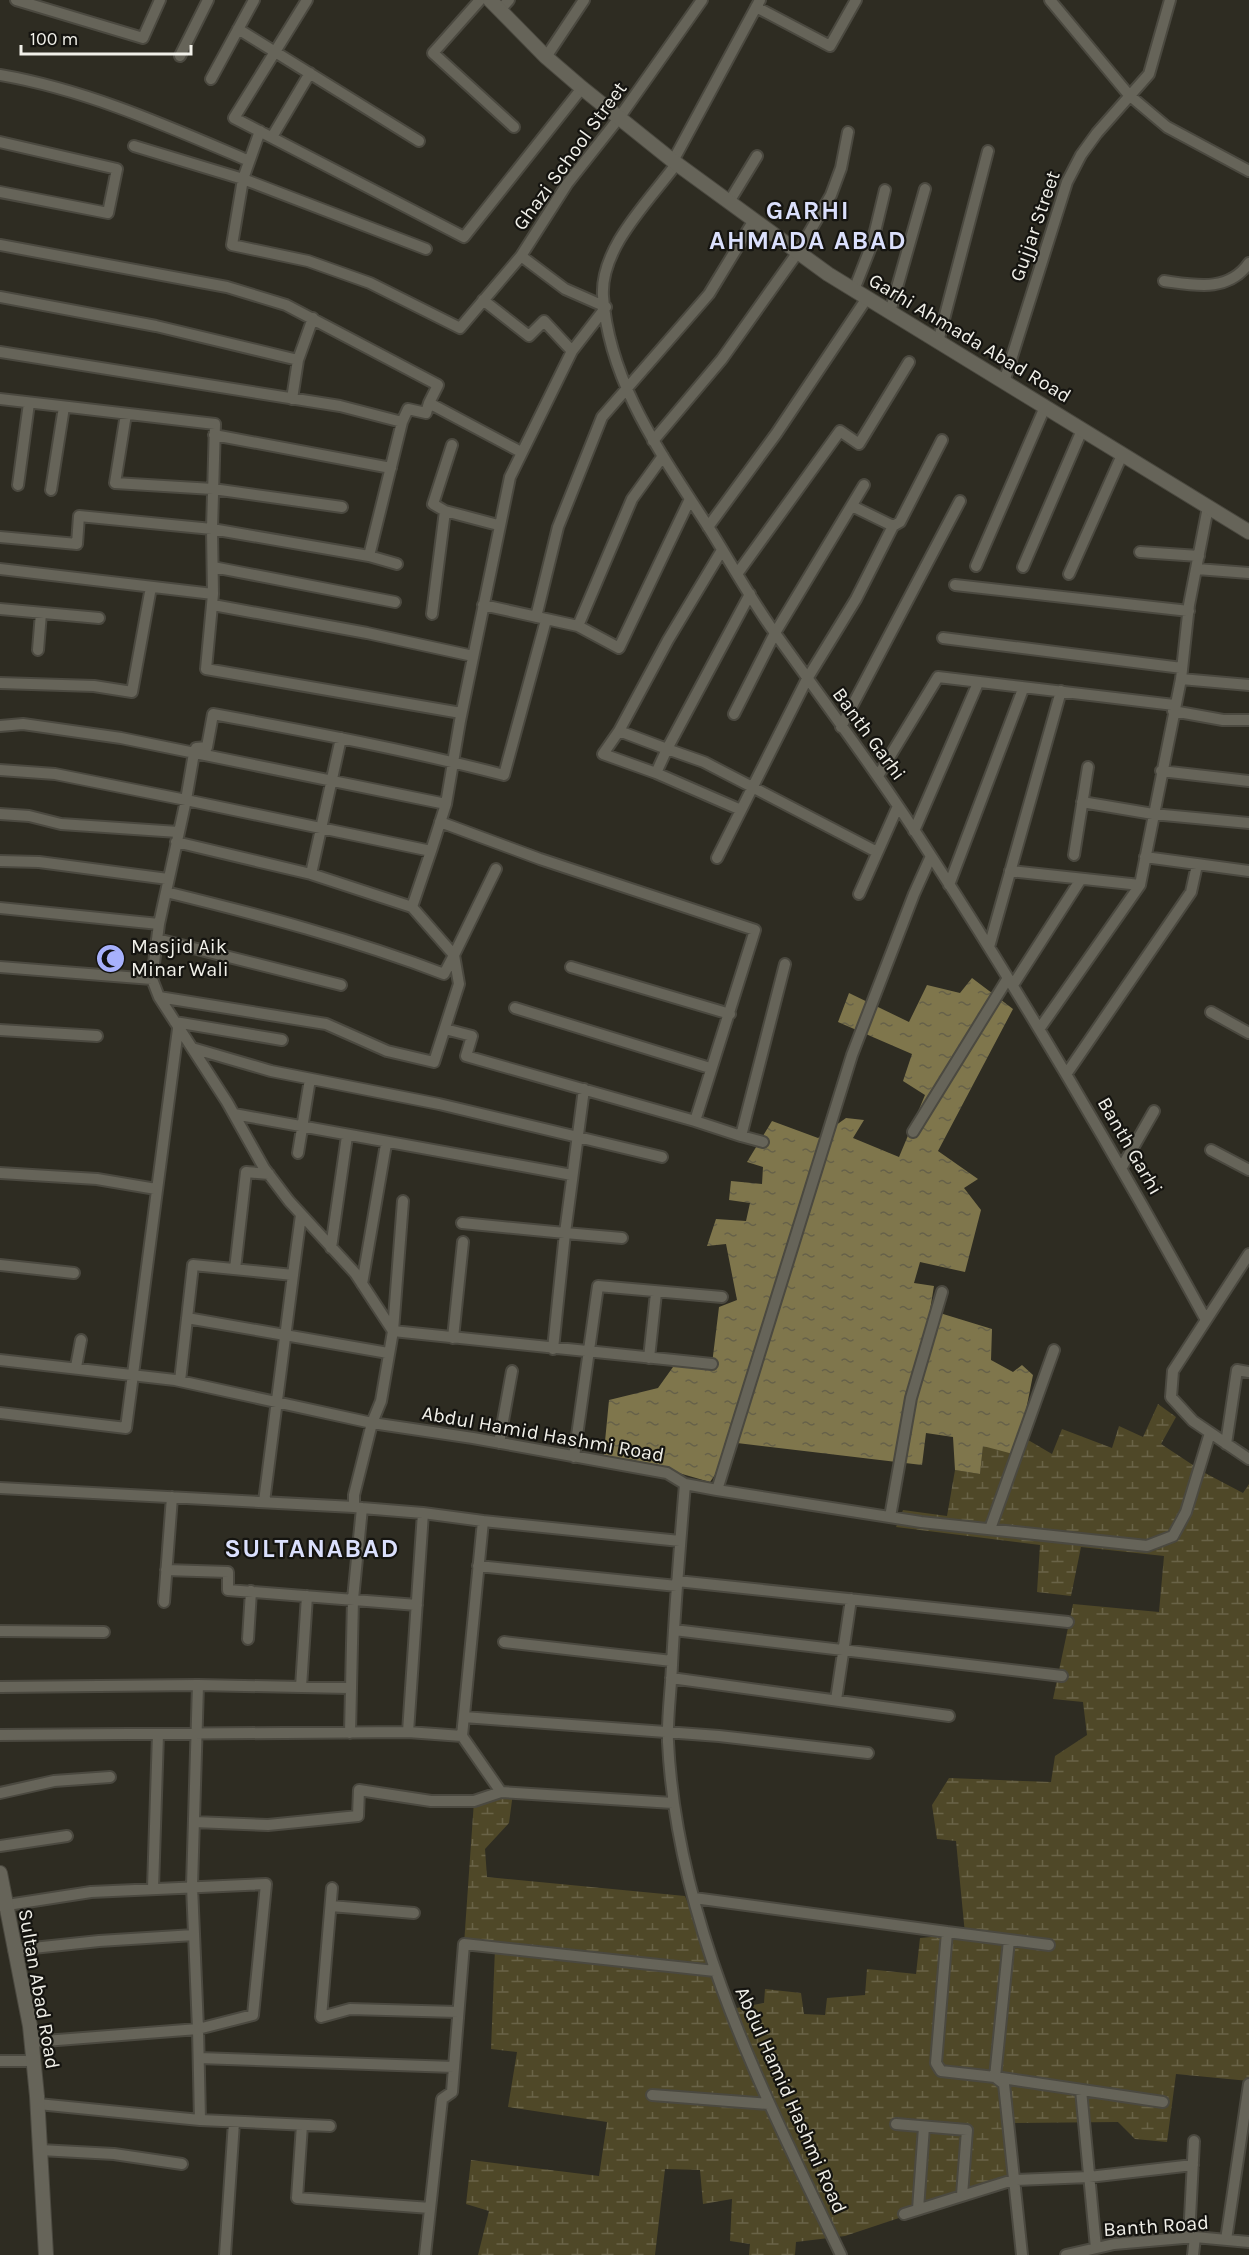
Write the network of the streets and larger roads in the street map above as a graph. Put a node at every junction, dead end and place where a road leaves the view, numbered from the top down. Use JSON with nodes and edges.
{"nodes":[{"id":1,"x":16,"y":0,"type":"edge"},
{"id":2,"x":160,"y":0,"type":"edge"},
{"id":3,"x":208,"y":0,"type":"edge"},
{"id":4,"x":254,"y":0,"type":"edge"},
{"id":5,"x":307,"y":0,"type":"edge"},
{"id":6,"x":480,"y":0,"type":"edge"},
{"id":7,"x":584,"y":0,"type":"edge"},
{"id":8,"x":702,"y":0,"type":"edge"},
{"id":9,"x":856,"y":0,"type":"edge"},
{"id":10,"x":1050,"y":0,"type":"edge"},
{"id":11,"x":1170,"y":0,"type":"edge"},
{"id":12,"x":499,"y":3,"type":"edge"},
{"id":13,"x":758,"y":3,"type":"edge"},
{"id":14,"x":238,"y":29,"type":"junction"},
{"id":15,"x":275,"y":52,"type":"junction"},
{"id":16,"x":180,"y":56,"type":"dead end"},
{"id":17,"x":546,"y":57,"type":"junction"},
{"id":18,"x":310,"y":74,"type":"junction"},
{"id":19,"x":0,"y":75,"type":"edge"},
{"id":20,"x":211,"y":79,"type":"dead end"},
{"id":21,"x":582,"y":88,"type":"junction"},
{"id":22,"x":1129,"y":95,"type":"junction"},
{"id":23,"x":619,"y":118,"type":"junction"},
{"id":24,"x":514,"y":127,"type":"dead end"},
{"id":25,"x":260,"y":131,"type":"junction"},
{"id":26,"x":848,"y":132,"type":"dead end"},
{"id":27,"x":272,"y":137,"type":"junction"},
{"id":28,"x":419,"y":141,"type":"dead end"},
{"id":29,"x":0,"y":142,"type":"edge"},
{"id":30,"x":134,"y":146,"type":"dead end"},
{"id":31,"x":988,"y":151,"type":"dead end"},
{"id":32,"x":757,"y":156,"type":"dead end"},
{"id":33,"x":248,"y":160,"type":"junction"},
{"id":34,"x":675,"y":162,"type":"junction"},
{"id":35,"x":1249,"y":171,"type":"edge"},
{"id":36,"x":243,"y":179,"type":"junction"},
{"id":37,"x":925,"y":189,"type":"dead end"},
{"id":38,"x":885,"y":190,"type":"dead end"},
{"id":39,"x":0,"y":192,"type":"edge"},
{"id":40,"x":729,"y":202,"type":"junction"},
{"id":41,"x":754,"y":220,"type":"junction"},
{"id":42,"x":0,"y":245,"type":"edge"},
{"id":43,"x":426,"y":249,"type":"dead end"},
{"id":44,"x":798,"y":252,"type":"junction"},
{"id":45,"x":521,"y":256,"type":"junction"},
{"id":46,"x":1249,"y":263,"type":"edge"},
{"id":47,"x":1164,"y":281,"type":"dead end"},
{"id":48,"x":854,"y":290,"type":"junction"},
{"id":49,"x":0,"y":297,"type":"edge"},
{"id":50,"x":867,"y":298,"type":"junction"},
{"id":51,"x":483,"y":300,"type":"junction"},
{"id":52,"x":606,"y":307,"type":"junction"},
{"id":53,"x":890,"y":312,"type":"junction"},
{"id":54,"x":313,"y":318,"type":"junction"},
{"id":55,"x":938,"y":342,"type":"junction"},
{"id":56,"x":572,"y":351,"type":"junction"},
{"id":57,"x":0,"y":352,"type":"edge"},
{"id":58,"x":298,"y":360,"type":"junction"},
{"id":59,"x":909,"y":362,"type":"dead end"},
{"id":60,"x":1004,"y":382,"type":"junction"},
{"id":61,"x":627,"y":392,"type":"junction"},
{"id":62,"x":0,"y":399,"type":"edge"},
{"id":63,"x":292,"y":399,"type":"junction"},
{"id":64,"x":29,"y":403,"type":"junction"},
{"id":65,"x":429,"y":403,"type":"junction"},
{"id":66,"x":64,"y":407,"type":"junction"},
{"id":67,"x":1045,"y":407,"type":"junction"},
{"id":68,"x":126,"y":414,"type":"junction"},
{"id":69,"x":402,"y":422,"type":"junction"},
{"id":70,"x":1082,"y":430,"type":"junction"},
{"id":71,"x":214,"y":435,"type":"junction"},
{"id":72,"x":942,"y":440,"type":"dead end"},
{"id":73,"x":653,"y":441,"type":"junction"},
{"id":74,"x":452,"y":445,"type":"dead end"},
{"id":75,"x":521,"y":452,"type":"junction"},
{"id":76,"x":1122,"y":455,"type":"junction"},
{"id":77,"x":663,"y":456,"type":"junction"},
{"id":78,"x":391,"y":468,"type":"junction"},
{"id":79,"x":18,"y":485,"type":"dead end"},
{"id":80,"x":864,"y":485,"type":"dead end"},
{"id":81,"x":213,"y":489,"type":"junction"},
{"id":82,"x":51,"y":490,"type":"dead end"},
{"id":83,"x":690,"y":499,"type":"junction"},
{"id":84,"x":960,"y":501,"type":"dead end"},
{"id":85,"x":852,"y":506,"type":"junction"},
{"id":86,"x":342,"y":507,"type":"dead end"},
{"id":87,"x":1208,"y":507,"type":"junction"},
{"id":88,"x":446,"y":511,"type":"junction"},
{"id":89,"x":498,"y":525,"type":"junction"},
{"id":90,"x":893,"y":526,"type":"junction"},
{"id":91,"x":708,"y":527,"type":"junction"},
{"id":92,"x":212,"y":530,"type":"junction"},
{"id":93,"x":1249,"y":532,"type":"edge"},
{"id":94,"x":0,"y":537,"type":"edge"},
{"id":95,"x":722,"y":549,"type":"junction"},
{"id":96,"x":1140,"y":552,"type":"dead end"},
{"id":97,"x":369,"y":556,"type":"junction"},
{"id":98,"x":1199,"y":556,"type":"junction"},
{"id":99,"x":397,"y":564,"type":"dead end"},
{"id":100,"x":976,"y":566,"type":"dead end"},
{"id":101,"x":213,"y":567,"type":"junction"},
{"id":102,"x":1023,"y":567,"type":"dead end"},
{"id":103,"x":0,"y":569,"type":"edge"},
{"id":104,"x":1197,"y":569,"type":"junction"},
{"id":105,"x":1249,"y":573,"type":"edge"},
{"id":106,"x":737,"y":574,"type":"junction"},
{"id":107,"x":1069,"y":574,"type":"dead end"},
{"id":108,"x":955,"y":585,"type":"dead end"},
{"id":109,"x":151,"y":587,"type":"junction"},
{"id":110,"x":750,"y":594,"type":"junction"},
{"id":111,"x":213,"y":600,"type":"junction"},
{"id":112,"x":395,"y":602,"type":"dead end"},
{"id":113,"x":483,"y":605,"type":"junction"},
{"id":114,"x":0,"y":609,"type":"edge"},
{"id":115,"x":1189,"y":611,"type":"junction"},
{"id":116,"x":41,"y":613,"type":"junction"},
{"id":117,"x":432,"y":614,"type":"dead end"},
{"id":118,"x":99,"y":618,"type":"dead end"},
{"id":119,"x":541,"y":618,"type":"junction"},
{"id":120,"x":578,"y":626,"type":"junction"},
{"id":121,"x":775,"y":633,"type":"junction"},
{"id":122,"x":943,"y":638,"type":"dead end"},
{"id":123,"x":38,"y":650,"type":"dead end"},
{"id":124,"x":473,"y":656,"type":"junction"},
{"id":125,"x":1181,"y":674,"type":"junction"},
{"id":126,"x":807,"y":679,"type":"junction"},
{"id":127,"x":0,"y":683,"type":"edge"},
{"id":128,"x":978,"y":683,"type":"junction"},
{"id":129,"x":1249,"y":686,"type":"edge"},
{"id":130,"x":1023,"y":689,"type":"junction"},
{"id":131,"x":1061,"y":691,"type":"junction"},
{"id":132,"x":1174,"y":708,"type":"junction"},
{"id":133,"x":461,"y":713,"type":"junction"},
{"id":134,"x":734,"y":714,"type":"dead end"},
{"id":135,"x":1249,"y":720,"type":"edge"},
{"id":136,"x":0,"y":726,"type":"edge"},
{"id":137,"x":841,"y":727,"type":"junction"},
{"id":138,"x":619,"y":731,"type":"junction"},
{"id":139,"x":341,"y":738,"type":"junction"},
{"id":140,"x":667,"y":749,"type":"junction"},
{"id":141,"x":194,"y":753,"type":"junction"},
{"id":142,"x":455,"y":762,"type":"junction"},
{"id":143,"x":1088,"y":767,"type":"dead end"},
{"id":144,"x":0,"y":770,"type":"edge"},
{"id":145,"x":1161,"y":771,"type":"junction"},
{"id":146,"x":656,"y":773,"type":"junction"},
{"id":147,"x":878,"y":776,"type":"junction"},
{"id":148,"x":1249,"y":781,"type":"edge"},
{"id":149,"x":333,"y":782,"type":"junction"},
{"id":150,"x":753,"y":787,"type":"junction"},
{"id":151,"x":186,"y":800,"type":"junction"},
{"id":152,"x":1082,"y":802,"type":"junction"},
{"id":153,"x":446,"y":804,"type":"junction"},
{"id":154,"x":898,"y":806,"type":"junction"},
{"id":155,"x":741,"y":810,"type":"junction"},
{"id":156,"x":0,"y":814,"type":"edge"},
{"id":157,"x":1153,"y":814,"type":"junction"},
{"id":158,"x":440,"y":822,"type":"junction"},
{"id":159,"x":1249,"y":823,"type":"edge"},
{"id":160,"x":324,"y":828,"type":"junction"},
{"id":161,"x":914,"y":831,"type":"junction"},
{"id":162,"x":177,"y":837,"type":"junction"},
{"id":163,"x":431,"y":851,"type":"junction"},
{"id":164,"x":877,"y":852,"type":"junction"},
{"id":165,"x":1074,"y":855,"type":"dead end"},
{"id":166,"x":931,"y":856,"type":"junction"},
{"id":167,"x":1145,"y":857,"type":"junction"},
{"id":168,"x":717,"y":858,"type":"dead end"},
{"id":169,"x":0,"y":861,"type":"edge"},
{"id":170,"x":1197,"y":864,"type":"junction"},
{"id":171,"x":496,"y":869,"type":"dead end"},
{"id":172,"x":1010,"y":871,"type":"junction"},
{"id":173,"x":1249,"y":871,"type":"edge"},
{"id":174,"x":312,"y":874,"type":"junction"},
{"id":175,"x":168,"y":879,"type":"junction"},
{"id":176,"x":1081,"y":879,"type":"junction"},
{"id":177,"x":949,"y":885,"type":"junction"},
{"id":178,"x":1140,"y":885,"type":"junction"},
{"id":179,"x":166,"y":892,"type":"junction"},
{"id":180,"x":859,"y":894,"type":"dead end"},
{"id":181,"x":412,"y":907,"type":"junction"},
{"id":182,"x":0,"y":908,"type":"edge"},
{"id":183,"x":159,"y":924,"type":"junction"},
{"id":184,"x":157,"y":939,"type":"junction"},
{"id":185,"x":989,"y":947,"type":"junction"},
{"id":186,"x":454,"y":956,"type":"junction"},
{"id":187,"x":785,"y":964,"type":"dead end"},
{"id":188,"x":0,"y":967,"type":"edge"},
{"id":189,"x":571,"y":967,"type":"dead end"},
{"id":190,"x":152,"y":979,"type":"junction"},
{"id":191,"x":1011,"y":982,"type":"junction"},
{"id":192,"x":341,"y":986,"type":"dead end"},
{"id":193,"x":159,"y":997,"type":"junction"},
{"id":194,"x":515,"y":1008,"type":"dead end"},
{"id":195,"x":1211,"y":1012,"type":"dead end"},
{"id":196,"x":730,"y":1014,"type":"junction"},
{"id":197,"x":177,"y":1025,"type":"junction"},
{"id":198,"x":1040,"y":1028,"type":"junction"},
{"id":199,"x":445,"y":1029,"type":"junction"},
{"id":200,"x":0,"y":1030,"type":"edge"},
{"id":201,"x":1249,"y":1033,"type":"edge"},
{"id":202,"x":97,"y":1036,"type":"dead end"},
{"id":203,"x":282,"y":1040,"type":"dead end"},
{"id":204,"x":192,"y":1048,"type":"junction"},
{"id":205,"x":710,"y":1068,"type":"junction"},
{"id":206,"x":1067,"y":1073,"type":"junction"},
{"id":207,"x":310,"y":1079,"type":"junction"},
{"id":208,"x":584,"y":1089,"type":"junction"},
{"id":209,"x":1154,"y":1111,"type":"dead end"},
{"id":210,"x":234,"y":1114,"type":"junction"},
{"id":211,"x":695,"y":1121,"type":"junction"},
{"id":212,"x":301,"y":1128,"type":"junction"},
{"id":213,"x":913,"y":1132,"type":"dead end"},
{"id":214,"x":741,"y":1136,"type":"junction"},
{"id":215,"x":347,"y":1137,"type":"junction"},
{"id":216,"x":577,"y":1139,"type":"junction"},
{"id":217,"x":763,"y":1142,"type":"dead end"},
{"id":218,"x":386,"y":1144,"type":"junction"},
{"id":219,"x":1211,"y":1149,"type":"dead end"},
{"id":220,"x":298,"y":1153,"type":"dead end"},
{"id":221,"x":662,"y":1157,"type":"dead end"},
{"id":222,"x":1122,"y":1167,"type":"junction"},
{"id":223,"x":1249,"y":1170,"type":"edge"},
{"id":224,"x":0,"y":1173,"type":"edge"},
{"id":225,"x":269,"y":1174,"type":"junction"},
{"id":226,"x":572,"y":1175,"type":"junction"},
{"id":227,"x":156,"y":1189,"type":"junction"},
{"id":228,"x":403,"y":1201,"type":"dead end"},
{"id":229,"x":301,"y":1215,"type":"junction"},
{"id":230,"x":462,"y":1223,"type":"dead end"},
{"id":231,"x":565,"y":1233,"type":"junction"},
{"id":232,"x":622,"y":1238,"type":"dead end"},
{"id":233,"x":463,"y":1242,"type":"dead end"},
{"id":234,"x":331,"y":1248,"type":"junction"},
{"id":235,"x":1249,"y":1254,"type":"edge"},
{"id":236,"x":0,"y":1265,"type":"edge"},
{"id":237,"x":235,"y":1269,"type":"junction"},
{"id":238,"x":74,"y":1273,"type":"dead end"},
{"id":239,"x":293,"y":1275,"type":"junction"},
{"id":240,"x":362,"y":1284,"type":"junction"},
{"id":241,"x":942,"y":1292,"type":"dead end"},
{"id":242,"x":656,"y":1293,"type":"junction"},
{"id":243,"x":722,"y":1297,"type":"dead end"},
{"id":244,"x":187,"y":1318,"type":"junction"},
{"id":245,"x":1206,"y":1320,"type":"junction"},
{"id":246,"x":393,"y":1331,"type":"junction"},
{"id":247,"x":285,"y":1335,"type":"junction"},
{"id":248,"x":453,"y":1338,"type":"junction"},
{"id":249,"x":81,"y":1340,"type":"dead end"},
{"id":250,"x":553,"y":1349,"type":"junction"},
{"id":251,"x":1054,"y":1350,"type":"dead end"},
{"id":252,"x":388,"y":1353,"type":"junction"},
{"id":253,"x":590,"y":1353,"type":"junction"},
{"id":254,"x":649,"y":1358,"type":"junction"},
{"id":255,"x":0,"y":1360,"type":"edge"},
{"id":256,"x":712,"y":1364,"type":"dead end"},
{"id":257,"x":76,"y":1367,"type":"junction"},
{"id":258,"x":512,"y":1371,"type":"dead end"},
{"id":259,"x":1249,"y":1372,"type":"edge"},
{"id":260,"x":134,"y":1374,"type":"junction"},
{"id":261,"x":180,"y":1381,"type":"junction"},
{"id":262,"x":278,"y":1401,"type":"junction"},
{"id":263,"x":0,"y":1413,"type":"edge"},
{"id":264,"x":372,"y":1423,"type":"junction"},
{"id":265,"x":1210,"y":1432,"type":"junction"},
{"id":266,"x":499,"y":1443,"type":"junction"},
{"id":267,"x":1226,"y":1443,"type":"junction"},
{"id":268,"x":574,"y":1457,"type":"junction"},
{"id":269,"x":1249,"y":1459,"type":"edge"},
{"id":270,"x":685,"y":1484,"type":"junction"},
{"id":271,"x":0,"y":1488,"type":"edge"},
{"id":272,"x":717,"y":1490,"type":"junction"},
{"id":273,"x":172,"y":1497,"type":"junction"},
{"id":274,"x":264,"y":1502,"type":"junction"},
{"id":275,"x":358,"y":1508,"type":"junction"},
{"id":276,"x":423,"y":1514,"type":"junction"},
{"id":277,"x":890,"y":1517,"type":"junction"},
{"id":278,"x":483,"y":1521,"type":"junction"},
{"id":279,"x":990,"y":1529,"type":"junction"},
{"id":280,"x":680,"y":1541,"type":"junction"},
{"id":281,"x":478,"y":1566,"type":"junction"},
{"id":282,"x":166,"y":1570,"type":"junction"},
{"id":283,"x":677,"y":1583,"type":"junction"},
{"id":284,"x":251,"y":1592,"type":"junction"},
{"id":285,"x":307,"y":1596,"type":"junction"},
{"id":286,"x":353,"y":1599,"type":"junction"},
{"id":287,"x":851,"y":1599,"type":"junction"},
{"id":288,"x":164,"y":1602,"type":"dead end"},
{"id":289,"x":417,"y":1605,"type":"junction"},
{"id":290,"x":1068,"y":1622,"type":"dead end"},
{"id":291,"x":674,"y":1630,"type":"junction"},
{"id":292,"x":0,"y":1631,"type":"edge"},
{"id":293,"x":104,"y":1632,"type":"dead end"},
{"id":294,"x":248,"y":1639,"type":"dead end"},
{"id":295,"x":504,"y":1642,"type":"dead end"},
{"id":296,"x":843,"y":1650,"type":"junction"},
{"id":297,"x":672,"y":1662,"type":"junction"},
{"id":298,"x":1062,"y":1676,"type":"dead end"},
{"id":299,"x":671,"y":1678,"type":"junction"},
{"id":300,"x":198,"y":1685,"type":"junction"},
{"id":301,"x":0,"y":1687,"type":"edge"},
{"id":302,"x":301,"y":1687,"type":"junction"},
{"id":303,"x":349,"y":1688,"type":"junction"},
{"id":304,"x":836,"y":1700,"type":"junction"},
{"id":305,"x":464,"y":1716,"type":"junction"},
{"id":306,"x":949,"y":1716,"type":"dead end"},
{"id":307,"x":408,"y":1732,"type":"junction"},
{"id":308,"x":350,"y":1733,"type":"junction"},
{"id":309,"x":668,"y":1733,"type":"junction"},
{"id":310,"x":158,"y":1734,"type":"junction"},
{"id":311,"x":196,"y":1734,"type":"junction"},
{"id":312,"x":0,"y":1735,"type":"edge"},
{"id":313,"x":462,"y":1736,"type":"junction"},
{"id":314,"x":868,"y":1753,"type":"dead end"},
{"id":315,"x":110,"y":1777,"type":"dead end"},
{"id":316,"x":501,"y":1792,"type":"junction"},
{"id":317,"x":0,"y":1793,"type":"edge"},
{"id":318,"x":673,"y":1803,"type":"junction"},
{"id":319,"x":194,"y":1822,"type":"junction"},
{"id":320,"x":67,"y":1836,"type":"dead end"},
{"id":321,"x":0,"y":1846,"type":"edge"},
{"id":322,"x":0,"y":1873,"type":"edge"},
{"id":323,"x":192,"y":1886,"type":"junction"},
{"id":324,"x":153,"y":1888,"type":"junction"},
{"id":325,"x":332,"y":1888,"type":"dead end"},
{"id":326,"x":694,"y":1898,"type":"junction"},
{"id":327,"x":2,"y":1905,"type":"edge"},
{"id":328,"x":331,"y":1906,"type":"junction"},
{"id":329,"x":414,"y":1913,"type":"dead end"},
{"id":330,"x":947,"y":1932,"type":"junction"},
{"id":331,"x":194,"y":1935,"type":"junction"},
{"id":332,"x":1009,"y":1940,"type":"junction"},
{"id":333,"x":1049,"y":1945,"type":"dead end"},
{"id":334,"x":14,"y":1950,"type":"junction"},
{"id":335,"x":715,"y":1971,"type":"junction"},
{"id":336,"x":458,"y":2012,"type":"junction"},
{"id":337,"x":198,"y":2030,"type":"junction"},
{"id":338,"x":32,"y":2042,"type":"junction"},
{"id":339,"x":199,"y":2058,"type":"junction"},
{"id":340,"x":0,"y":2061,"type":"edge"},
{"id":341,"x":33,"y":2061,"type":"junction"},
{"id":342,"x":454,"y":2067,"type":"junction"},
{"id":343,"x":995,"y":2077,"type":"junction"},
{"id":344,"x":1249,"y":2084,"type":"edge"},
{"id":345,"x":1082,"y":2090,"type":"junction"},
{"id":346,"x":652,"y":2095,"type":"dead end"},
{"id":347,"x":1163,"y":2102,"type":"dead end"},
{"id":348,"x":38,"y":2104,"type":"junction"},
{"id":349,"x":769,"y":2104,"type":"junction"},
{"id":350,"x":200,"y":2120,"type":"junction"},
{"id":351,"x":234,"y":2122,"type":"junction"},
{"id":352,"x":896,"y":2124,"type":"dead end"},
{"id":353,"x":302,"y":2126,"type":"junction"},
{"id":354,"x":330,"y":2126,"type":"dead end"},
{"id":355,"x":924,"y":2127,"type":"junction"},
{"id":356,"x":1194,"y":2141,"type":"dead end"},
{"id":357,"x":40,"y":2150,"type":"junction"},
{"id":358,"x":182,"y":2164,"type":"dead end"},
{"id":359,"x":1193,"y":2165,"type":"junction"},
{"id":360,"x":1089,"y":2177,"type":"junction"},
{"id":361,"x":1013,"y":2180,"type":"junction"},
{"id":362,"x":962,"y":2195,"type":"junction"},
{"id":363,"x":430,"y":2208,"type":"junction"},
{"id":364,"x":918,"y":2209,"type":"junction"},
{"id":365,"x":904,"y":2214,"type":"dead end"},
{"id":366,"x":1192,"y":2237,"type":"junction"},
{"id":367,"x":1226,"y":2240,"type":"junction"},
{"id":368,"x":1137,"y":2242,"type":"junction"},
{"id":369,"x":1249,"y":2242,"type":"edge"},
{"id":370,"x":1096,"y":2248,"type":"junction"},
{"id":371,"x":46,"y":2255,"type":"edge"},
{"id":372,"x":225,"y":2255,"type":"edge"},
{"id":373,"x":425,"y":2255,"type":"edge"},
{"id":374,"x":841,"y":2255,"type":"edge"},
{"id":375,"x":1022,"y":2255,"type":"edge"},
{"id":376,"x":1066,"y":2255,"type":"edge"},
{"id":377,"x":1136,"y":2255,"type":"edge"},
{"id":378,"x":1193,"y":2255,"type":"edge"}],
"edges":[{"from":1,"to":2,"type":"street"},
{"from":3,"to":16,"type":"street"},
{"from":4,"to":14,"type":"street"},
{"from":5,"to":15,"type":"street"},
{"from":6,"to":24,"type":"street"},
{"from":7,"to":17,"type":"street"},
{"from":8,"to":23,"type":"street","name":"Ghazi School Street"},
{"from":9,"to":13,"type":"street"},
{"from":10,"to":22,"type":"street"},
{"from":11,"to":22,"type":"street","name":"Gujjar Street"},
{"from":12,"to":17,"type":"street","name":"Garhi Ahmada Abad Road"},
{"from":13,"to":34,"type":"street","name":"Banth Garhi"},
{"from":14,"to":15,"type":"street"},
{"from":14,"to":20,"type":"street"},
{"from":15,"to":18,"type":"street"},
{"from":15,"to":25,"type":"street"},
{"from":17,"to":21,"type":"street","name":"Garhi Ahmada Abad Road"},
{"from":18,"to":27,"type":"street"},
{"from":18,"to":28,"type":"street"},
{"from":19,"to":33,"type":"street"},
{"from":21,"to":23,"type":"street","name":"Garhi Ahmada Abad Road"},
{"from":21,"to":27,"type":"street"},
{"from":22,"to":35,"type":"street"},
{"from":22,"to":60,"type":"street","name":"Gujjar Street"},
{"from":23,"to":34,"type":"street","name":"Garhi Ahmada Abad Road"},
{"from":23,"to":45,"type":"street","name":"Ghazi School Street"},
{"from":25,"to":27,"type":"street"},
{"from":25,"to":33,"type":"street"},
{"from":26,"to":44,"type":"street"},
{"from":29,"to":39,"type":"street"},
{"from":30,"to":36,"type":"street"},
{"from":31,"to":55,"type":"street"},
{"from":32,"to":40,"type":"street"},
{"from":33,"to":36,"type":"street"},
{"from":34,"to":40,"type":"street","name":"Garhi Ahmada Abad Road"},
{"from":34,"to":52,"type":"street","name":"Banth Garhi"},
{"from":36,"to":43,"type":"street"},
{"from":36,"to":51,"type":"street","name":"Ghazi School Street"},
{"from":37,"to":53,"type":"street"},
{"from":38,"to":48,"type":"street"},
{"from":40,"to":41,"type":"street","name":"Garhi Ahmada Abad Road"},
{"from":41,"to":44,"type":"street","name":"Garhi Ahmada Abad Road"},
{"from":41,"to":61,"type":"street"},
{"from":42,"to":54,"type":"street"},
{"from":44,"to":48,"type":"street","name":"Garhi Ahmada Abad Road"},
{"from":44,"to":73,"type":"street"},
{"from":45,"to":51,"type":"street","name":"Ghazi School Street"},
{"from":45,"to":52,"type":"street"},
{"from":46,"to":47,"type":"street"},
{"from":48,"to":50,"type":"street","name":"Garhi Ahmada Abad Road"},
{"from":49,"to":58,"type":"street"},
{"from":50,"to":53,"type":"street","name":"Garhi Ahmada Abad Road"},
{"from":50,"to":91,"type":"street"},
{"from":51,"to":56,"type":"street"},
{"from":52,"to":56,"type":"street"},
{"from":52,"to":61,"type":"street","name":"Banth Garhi"},
{"from":53,"to":55,"type":"street","name":"Garhi Ahmada Abad Road"},
{"from":54,"to":58,"type":"street"},
{"from":54,"to":65,"type":"street"},
{"from":55,"to":60,"type":"street","name":"Garhi Ahmada Abad Road"},
{"from":56,"to":75,"type":"street"},
{"from":57,"to":63,"type":"street"},
{"from":58,"to":63,"type":"street"},
{"from":59,"to":106,"type":"street"},
{"from":60,"to":67,"type":"street","name":"Garhi Ahmada Abad Road"},
{"from":61,"to":73,"type":"street","name":"Banth Garhi"},
{"from":61,"to":119,"type":"street"},
{"from":62,"to":64,"type":"street"},
{"from":63,"to":69,"type":"street"},
{"from":64,"to":66,"type":"street"},
{"from":64,"to":79,"type":"street"},
{"from":65,"to":69,"type":"street"},
{"from":65,"to":75,"type":"street"},
{"from":66,"to":68,"type":"street"},
{"from":66,"to":82,"type":"street"},
{"from":67,"to":70,"type":"street","name":"Garhi Ahmada Abad Road"},
{"from":67,"to":100,"type":"street"},
{"from":68,"to":71,"type":"street"},
{"from":68,"to":81,"type":"street"},
{"from":69,"to":78,"type":"street"},
{"from":70,"to":76,"type":"street","name":"Garhi Ahmada Abad Road"},
{"from":70,"to":102,"type":"street"},
{"from":71,"to":78,"type":"street"},
{"from":71,"to":81,"type":"street"},
{"from":72,"to":90,"type":"street"},
{"from":73,"to":77,"type":"street","name":"Banth Garhi"},
{"from":74,"to":88,"type":"street"},
{"from":75,"to":89,"type":"street"},
{"from":76,"to":87,"type":"street","name":"Garhi Ahmada Abad Road"},
{"from":76,"to":107,"type":"street"},
{"from":77,"to":83,"type":"street","name":"Banth Garhi"},
{"from":77,"to":120,"type":"street"},
{"from":78,"to":97,"type":"street"},
{"from":80,"to":85,"type":"street"},
{"from":81,"to":86,"type":"street"},
{"from":81,"to":92,"type":"street"},
{"from":83,"to":91,"type":"street","name":"Banth Garhi"},
{"from":83,"to":120,"type":"street"},
{"from":84,"to":137,"type":"street"},
{"from":85,"to":90,"type":"street"},
{"from":85,"to":121,"type":"street"},
{"from":87,"to":93,"type":"street","name":"Garhi Ahmada Abad Road"},
{"from":87,"to":98,"type":"street"},
{"from":88,"to":89,"type":"street"},
{"from":88,"to":117,"type":"street"},
{"from":89,"to":113,"type":"street"},
{"from":90,"to":126,"type":"street"},
{"from":91,"to":95,"type":"street","name":"Banth Garhi"},
{"from":92,"to":94,"type":"street"},
{"from":92,"to":97,"type":"street"},
{"from":92,"to":101,"type":"street"},
{"from":95,"to":106,"type":"street","name":"Banth Garhi"},
{"from":95,"to":138,"type":"street"},
{"from":96,"to":98,"type":"street"},
{"from":97,"to":99,"type":"street"},
{"from":98,"to":104,"type":"street"},
{"from":101,"to":111,"type":"street"},
{"from":101,"to":112,"type":"street"},
{"from":103,"to":109,"type":"street"},
{"from":104,"to":105,"type":"street"},
{"from":104,"to":115,"type":"street"},
{"from":106,"to":110,"type":"street","name":"Banth Garhi"},
{"from":108,"to":115,"type":"street"},
{"from":109,"to":111,"type":"street"},
{"from":109,"to":127,"type":"street"},
{"from":110,"to":121,"type":"street","name":"Banth Garhi"},
{"from":110,"to":140,"type":"street"},
{"from":111,"to":124,"type":"street"},
{"from":111,"to":133,"type":"street"},
{"from":113,"to":119,"type":"street"},
{"from":113,"to":124,"type":"street"},
{"from":114,"to":116,"type":"street"},
{"from":115,"to":125,"type":"street"},
{"from":116,"to":118,"type":"street"},
{"from":116,"to":123,"type":"street"},
{"from":119,"to":120,"type":"street"},
{"from":119,"to":142,"type":"street"},
{"from":121,"to":126,"type":"street","name":"Banth Garhi"},
{"from":121,"to":134,"type":"street"},
{"from":122,"to":125,"type":"street"},
{"from":124,"to":133,"type":"street"},
{"from":125,"to":129,"type":"street"},
{"from":125,"to":132,"type":"street"},
{"from":126,"to":137,"type":"street","name":"Banth Garhi"},
{"from":126,"to":150,"type":"street"},
{"from":128,"to":130,"type":"street"},
{"from":128,"to":147,"type":"street"},
{"from":128,"to":161,"type":"street"},
{"from":130,"to":131,"type":"street"},
{"from":130,"to":177,"type":"street"},
{"from":131,"to":132,"type":"street"},
{"from":131,"to":172,"type":"street"},
{"from":132,"to":135,"type":"street"},
{"from":132,"to":145,"type":"street"},
{"from":133,"to":142,"type":"street"},
{"from":136,"to":141,"type":"street"},
{"from":137,"to":147,"type":"street","name":"Banth Garhi"},
{"from":138,"to":140,"type":"street"},
{"from":138,"to":146,"type":"street"},
{"from":139,"to":141,"type":"street"},
{"from":139,"to":142,"type":"street"},
{"from":139,"to":149,"type":"street"},
{"from":140,"to":146,"type":"street"},
{"from":140,"to":150,"type":"street"},
{"from":141,"to":149,"type":"street"},
{"from":141,"to":151,"type":"street"},
{"from":142,"to":153,"type":"street"},
{"from":143,"to":152,"type":"street"},
{"from":144,"to":151,"type":"street"},
{"from":145,"to":148,"type":"street"},
{"from":145,"to":157,"type":"street"},
{"from":146,"to":155,"type":"street"},
{"from":147,"to":154,"type":"street","name":"Banth Garhi"},
{"from":149,"to":153,"type":"street"},
{"from":149,"to":160,"type":"street"},
{"from":150,"to":155,"type":"street"},
{"from":150,"to":164,"type":"street"},
{"from":151,"to":160,"type":"street"},
{"from":151,"to":162,"type":"street"},
{"from":152,"to":157,"type":"street"},
{"from":152,"to":165,"type":"street"},
{"from":153,"to":158,"type":"street"},
{"from":154,"to":161,"type":"street","name":"Banth Garhi"},
{"from":154,"to":164,"type":"street"},
{"from":155,"to":168,"type":"street"},
{"from":156,"to":162,"type":"street"},
{"from":157,"to":159,"type":"street"},
{"from":157,"to":167,"type":"street"},
{"from":158,"to":163,"type":"street"},
{"from":158,"to":196,"type":"street"},
{"from":160,"to":163,"type":"street"},
{"from":160,"to":174,"type":"street"},
{"from":161,"to":166,"type":"street","name":"Banth Garhi"},
{"from":162,"to":174,"type":"street"},
{"from":162,"to":175,"type":"street"},
{"from":163,"to":181,"type":"street"},
{"from":164,"to":180,"type":"street"},
{"from":166,"to":177,"type":"street","name":"Banth Garhi"},
{"from":166,"to":272,"type":"street"},
{"from":167,"to":170,"type":"street"},
{"from":167,"to":178,"type":"street"},
{"from":169,"to":175,"type":"street"},
{"from":170,"to":173,"type":"street"},
{"from":170,"to":206,"type":"street"},
{"from":171,"to":186,"type":"street"},
{"from":172,"to":176,"type":"street"},
{"from":172,"to":185,"type":"street"},
{"from":174,"to":181,"type":"street"},
{"from":175,"to":179,"type":"street"},
{"from":176,"to":178,"type":"street"},
{"from":176,"to":191,"type":"street"},
{"from":177,"to":185,"type":"street","name":"Banth Garhi"},
{"from":178,"to":198,"type":"street"},
{"from":179,"to":183,"type":"street"},
{"from":179,"to":186,"type":"street"},
{"from":181,"to":186,"type":"street"},
{"from":182,"to":183,"type":"street"},
{"from":183,"to":184,"type":"street"},
{"from":184,"to":190,"type":"street"},
{"from":184,"to":192,"type":"street"},
{"from":185,"to":191,"type":"street","name":"Banth Garhi"},
{"from":186,"to":199,"type":"street"},
{"from":187,"to":214,"type":"street"},
{"from":188,"to":190,"type":"street"},
{"from":189,"to":196,"type":"street"},
{"from":190,"to":193,"type":"street"},
{"from":191,"to":198,"type":"street","name":"Banth Garhi"},
{"from":191,"to":213,"type":"street"},
{"from":193,"to":197,"type":"street"},
{"from":193,"to":199,"type":"street"},
{"from":194,"to":205,"type":"street"},
{"from":195,"to":201,"type":"street"},
{"from":196,"to":205,"type":"street"},
{"from":197,"to":203,"type":"street"},
{"from":197,"to":204,"type":"street"},
{"from":197,"to":227,"type":"street"},
{"from":198,"to":206,"type":"street","name":"Banth Garhi"},
{"from":199,"to":208,"type":"street"},
{"from":200,"to":202,"type":"street"},
{"from":204,"to":207,"type":"street"},
{"from":204,"to":210,"type":"street"},
{"from":205,"to":211,"type":"street"},
{"from":206,"to":222,"type":"street","name":"Banth Garhi"},
{"from":207,"to":212,"type":"street"},
{"from":207,"to":216,"type":"street"},
{"from":208,"to":211,"type":"street"},
{"from":208,"to":216,"type":"street"},
{"from":209,"to":222,"type":"street"},
{"from":210,"to":212,"type":"street"},
{"from":210,"to":225,"type":"street"},
{"from":211,"to":214,"type":"street"},
{"from":212,"to":215,"type":"street"},
{"from":212,"to":220,"type":"street"},
{"from":214,"to":217,"type":"street"},
{"from":215,"to":218,"type":"street"},
{"from":215,"to":234,"type":"street"},
{"from":216,"to":221,"type":"street"},
{"from":216,"to":226,"type":"street"},
{"from":218,"to":226,"type":"street"},
{"from":218,"to":240,"type":"street"},
{"from":219,"to":223,"type":"street"},
{"from":222,"to":245,"type":"street","name":"Banth Garhi"},
{"from":224,"to":227,"type":"street"},
{"from":225,"to":229,"type":"street"},
{"from":225,"to":237,"type":"street"},
{"from":226,"to":231,"type":"street"},
{"from":227,"to":260,"type":"street"},
{"from":228,"to":246,"type":"street"},
{"from":229,"to":234,"type":"street"},
{"from":229,"to":239,"type":"street"},
{"from":230,"to":231,"type":"street"},
{"from":231,"to":232,"type":"street"},
{"from":231,"to":250,"type":"street"},
{"from":233,"to":248,"type":"street"},
{"from":234,"to":240,"type":"street"},
{"from":235,"to":245,"type":"street"},
{"from":236,"to":238,"type":"street"},
{"from":237,"to":239,"type":"street"},
{"from":237,"to":244,"type":"street"},
{"from":239,"to":247,"type":"street"},
{"from":240,"to":246,"type":"street"},
{"from":241,"to":277,"type":"street"},
{"from":242,"to":243,"type":"street"},
{"from":242,"to":253,"type":"street"},
{"from":242,"to":254,"type":"street"},
{"from":244,"to":247,"type":"street"},
{"from":244,"to":261,"type":"street"},
{"from":245,"to":265,"type":"street"},
{"from":246,"to":248,"type":"street"},
{"from":246,"to":252,"type":"street"},
{"from":247,"to":252,"type":"street"},
{"from":247,"to":262,"type":"street"},
{"from":248,"to":250,"type":"street"},
{"from":249,"to":257,"type":"street"},
{"from":250,"to":253,"type":"street"},
{"from":251,"to":279,"type":"street"},
{"from":252,"to":264,"type":"street"},
{"from":253,"to":254,"type":"street"},
{"from":253,"to":268,"type":"street"},
{"from":254,"to":256,"type":"street"},
{"from":255,"to":257,"type":"street","name":"Abdul Hamid Hashmi Road"},
{"from":257,"to":260,"type":"street","name":"Abdul Hamid Hashmi Road"},
{"from":258,"to":266,"type":"street"},
{"from":259,"to":267,"type":"street"},
{"from":260,"to":261,"type":"street","name":"Abdul Hamid Hashmi Road"},
{"from":260,"to":263,"type":"street"},
{"from":261,"to":262,"type":"street","name":"Abdul Hamid Hashmi Road"},
{"from":262,"to":264,"type":"street","name":"Abdul Hamid Hashmi Road"},
{"from":262,"to":274,"type":"street"},
{"from":264,"to":266,"type":"street","name":"Abdul Hamid Hashmi Road"},
{"from":264,"to":275,"type":"street"},
{"from":265,"to":267,"type":"street"},
{"from":265,"to":279,"type":"street"},
{"from":266,"to":268,"type":"street","name":"Abdul Hamid Hashmi Road"},
{"from":267,"to":269,"type":"street"},
{"from":268,"to":270,"type":"street","name":"Abdul Hamid Hashmi Road"},
{"from":270,"to":272,"type":"street"},
{"from":270,"to":280,"type":"street","name":"Abdul Hamid Hashmi Road"},
{"from":271,"to":273,"type":"street"},
{"from":272,"to":277,"type":"street"},
{"from":273,"to":274,"type":"street"},
{"from":273,"to":282,"type":"street"},
{"from":274,"to":275,"type":"street"},
{"from":275,"to":276,"type":"street"},
{"from":275,"to":286,"type":"street"},
{"from":276,"to":278,"type":"street"},
{"from":276,"to":289,"type":"street"},
{"from":277,"to":279,"type":"street"},
{"from":278,"to":280,"type":"street"},
{"from":278,"to":281,"type":"street"},
{"from":280,"to":283,"type":"street","name":"Abdul Hamid Hashmi Road"},
{"from":281,"to":283,"type":"street"},
{"from":281,"to":305,"type":"street"},
{"from":282,"to":284,"type":"street"},
{"from":282,"to":288,"type":"street"},
{"from":283,"to":287,"type":"street"},
{"from":283,"to":291,"type":"street","name":"Abdul Hamid Hashmi Road"},
{"from":284,"to":285,"type":"street"},
{"from":284,"to":294,"type":"street"},
{"from":285,"to":286,"type":"street"},
{"from":285,"to":302,"type":"street"},
{"from":286,"to":289,"type":"street"},
{"from":286,"to":303,"type":"street"},
{"from":287,"to":290,"type":"street"},
{"from":287,"to":296,"type":"street"},
{"from":289,"to":307,"type":"street"},
{"from":291,"to":296,"type":"street"},
{"from":291,"to":297,"type":"street","name":"Abdul Hamid Hashmi Road"},
{"from":292,"to":293,"type":"street"},
{"from":295,"to":297,"type":"street"},
{"from":296,"to":298,"type":"street"},
{"from":296,"to":304,"type":"street"},
{"from":297,"to":299,"type":"street","name":"Abdul Hamid Hashmi Road"},
{"from":299,"to":304,"type":"street"},
{"from":299,"to":309,"type":"street","name":"Abdul Hamid Hashmi Road"},
{"from":300,"to":301,"type":"street"},
{"from":300,"to":302,"type":"street"},
{"from":300,"to":311,"type":"street"},
{"from":302,"to":303,"type":"street"},
{"from":303,"to":308,"type":"street"},
{"from":304,"to":306,"type":"street"},
{"from":305,"to":309,"type":"street"},
{"from":305,"to":313,"type":"street"},
{"from":307,"to":308,"type":"street"},
{"from":307,"to":313,"type":"street"},
{"from":308,"to":311,"type":"street"},
{"from":309,"to":314,"type":"street"},
{"from":309,"to":318,"type":"street","name":"Abdul Hamid Hashmi Road"},
{"from":310,"to":311,"type":"street"},
{"from":310,"to":312,"type":"street"},
{"from":310,"to":324,"type":"street"},
{"from":311,"to":319,"type":"street"},
{"from":313,"to":316,"type":"street"},
{"from":315,"to":317,"type":"street"},
{"from":316,"to":318,"type":"street"},
{"from":316,"to":319,"type":"street"},
{"from":318,"to":326,"type":"street","name":"Abdul Hamid Hashmi Road"},
{"from":319,"to":323,"type":"street"},
{"from":320,"to":321,"type":"street"},
{"from":322,"to":327,"type":"street","name":"Sultan Abad Road"},
{"from":323,"to":324,"type":"street"},
{"from":323,"to":331,"type":"street"},
{"from":323,"to":337,"type":"street"},
{"from":324,"to":327,"type":"street"},
{"from":325,"to":328,"type":"street"},
{"from":326,"to":330,"type":"street"},
{"from":326,"to":335,"type":"street","name":"Abdul Hamid Hashmi Road"},
{"from":327,"to":334,"type":"street","name":"Sultan Abad Road"},
{"from":328,"to":329,"type":"street"},
{"from":328,"to":336,"type":"street"},
{"from":330,"to":332,"type":"street"},
{"from":330,"to":343,"type":"street"},
{"from":331,"to":334,"type":"street"},
{"from":331,"to":337,"type":"street"},
{"from":332,"to":333,"type":"street"},
{"from":332,"to":343,"type":"street"},
{"from":334,"to":338,"type":"street","name":"Sultan Abad Road"},
{"from":335,"to":336,"type":"street"},
{"from":335,"to":349,"type":"street","name":"Abdul Hamid Hashmi Road"},
{"from":336,"to":342,"type":"street"},
{"from":337,"to":338,"type":"street"},
{"from":337,"to":339,"type":"street"},
{"from":338,"to":341,"type":"street","name":"Sultan Abad Road"},
{"from":339,"to":342,"type":"street"},
{"from":339,"to":350,"type":"street"},
{"from":340,"to":341,"type":"street"},
{"from":341,"to":348,"type":"street","name":"Sultan Abad Road"},
{"from":342,"to":363,"type":"street"},
{"from":343,"to":345,"type":"street"},
{"from":343,"to":361,"type":"street"},
{"from":344,"to":367,"type":"street"},
{"from":345,"to":347,"type":"street"},
{"from":345,"to":360,"type":"street"},
{"from":346,"to":349,"type":"street"},
{"from":348,"to":350,"type":"street"},
{"from":348,"to":357,"type":"street","name":"Sultan Abad Road"},
{"from":349,"to":374,"type":"street","name":"Abdul Hamid Hashmi Road"},
{"from":350,"to":351,"type":"street"},
{"from":351,"to":353,"type":"street"},
{"from":351,"to":372,"type":"street"},
{"from":352,"to":355,"type":"street"},
{"from":353,"to":354,"type":"street"},
{"from":353,"to":363,"type":"street"},
{"from":355,"to":362,"type":"street"},
{"from":355,"to":364,"type":"street"},
{"from":356,"to":359,"type":"street"},
{"from":357,"to":358,"type":"street"},
{"from":357,"to":371,"type":"street","name":"Sultan Abad Road"},
{"from":359,"to":360,"type":"street"},
{"from":359,"to":366,"type":"street"},
{"from":360,"to":361,"type":"street"},
{"from":360,"to":370,"type":"street"},
{"from":361,"to":362,"type":"street"},
{"from":361,"to":375,"type":"street"},
{"from":362,"to":364,"type":"street"},
{"from":363,"to":373,"type":"street"},
{"from":364,"to":365,"type":"street"},
{"from":366,"to":367,"type":"street","name":"Banth Road"},
{"from":366,"to":368,"type":"street","name":"Banth Road"},
{"from":366,"to":378,"type":"street"},
{"from":367,"to":369,"type":"street","name":"Banth Road"},
{"from":368,"to":370,"type":"street","name":"Banth Road"},
{"from":368,"to":377,"type":"street"},
{"from":370,"to":376,"type":"street","name":"Banth Road"}]}
